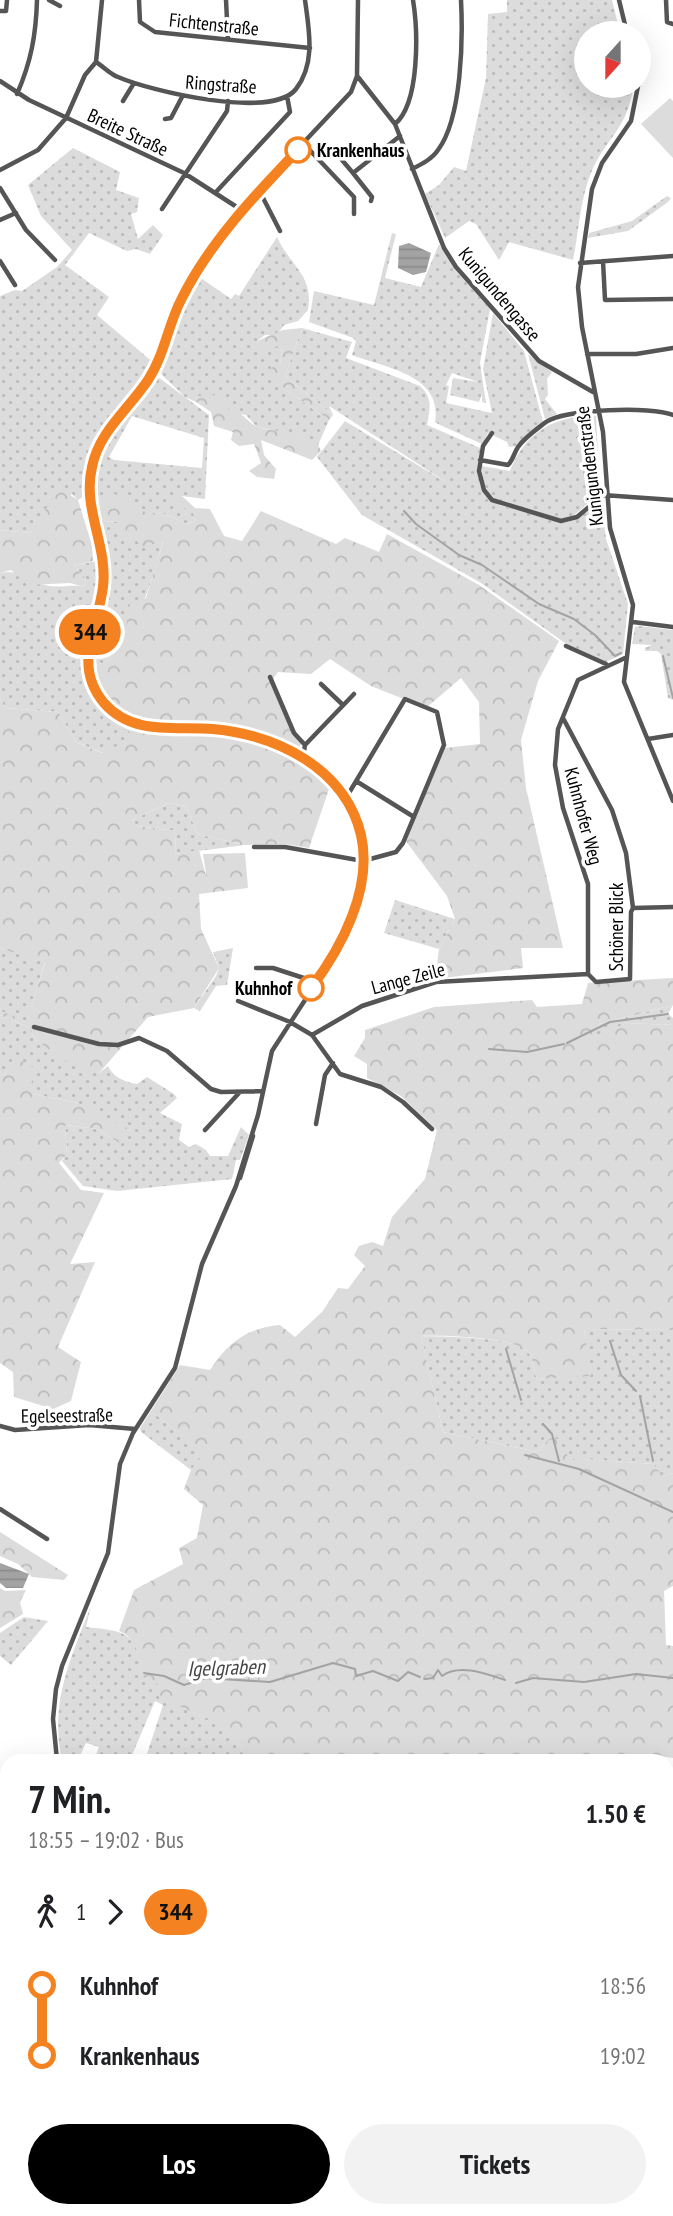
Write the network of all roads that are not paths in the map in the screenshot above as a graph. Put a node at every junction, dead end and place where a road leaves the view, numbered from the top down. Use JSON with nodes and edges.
{"nodes":[{"id":1,"x":6,"y":0,"type":"edge"},
{"id":2,"x":37,"y":0,"type":"edge"},
{"id":3,"x":49,"y":0,"type":"edge"},
{"id":4,"x":102,"y":0,"type":"edge"},
{"id":5,"x":139,"y":0,"type":"edge"},
{"id":6,"x":226,"y":0,"type":"edge"},
{"id":7,"x":305,"y":0,"type":"edge"},
{"id":8,"x":358,"y":0,"type":"edge"},
{"id":9,"x":414,"y":0,"type":"edge"},
{"id":10,"x":461,"y":0,"type":"edge"},
{"id":11,"x":621,"y":0,"type":"edge"},
{"id":12,"x":666,"y":0,"type":"edge"},
{"id":13,"x":60,"y":6,"type":"dead end"},
{"id":14,"x":0,"y":11,"type":"edge"},
{"id":15,"x":671,"y":12,"type":"edge"},
{"id":16,"x":625,"y":21,"type":"edge"},
{"id":17,"x":673,"y":24,"type":"edge"},
{"id":18,"x":228,"y":40,"type":"junction"},
{"id":19,"x":310,"y":48,"type":"junction"},
{"id":20,"x":96,"y":62,"type":"junction"},
{"id":21,"x":357,"y":76,"type":"junction"},
{"id":22,"x":0,"y":81,"type":"edge"},
{"id":23,"x":134,"y":83,"type":"junction"},
{"id":24,"x":17,"y":94,"type":"junction"},
{"id":25,"x":287,"y":96,"type":"junction"},
{"id":26,"x":182,"y":97,"type":"junction"},
{"id":27,"x":636,"y":98,"type":"edge"},
{"id":28,"x":123,"y":101,"type":"dead end"},
{"id":29,"x":228,"y":101,"type":"junction"},
{"id":30,"x":66,"y":118,"type":"junction"},
{"id":31,"x":165,"y":119,"type":"dead end"},
{"id":32,"x":395,"y":124,"type":"junction"},
{"id":33,"x":400,"y":136,"type":"junction"},
{"id":34,"x":304,"y":144,"type":"junction"},
{"id":35,"x":331,"y":147,"type":"dead end"},
{"id":36,"x":412,"y":169,"type":"junction"},
{"id":37,"x":0,"y":170,"type":"edge"},
{"id":38,"x":184,"y":173,"type":"junction"},
{"id":39,"x":353,"y":173,"type":"junction"},
{"id":40,"x":0,"y":188,"type":"edge"},
{"id":41,"x":259,"y":190,"type":"junction"},
{"id":42,"x":216,"y":192,"type":"junction"},
{"id":43,"x":371,"y":201,"type":"dead end"},
{"id":44,"x":162,"y":209,"type":"dead end"},
{"id":45,"x":243,"y":211,"type":"junction"},
{"id":46,"x":16,"y":213,"type":"junction"},
{"id":47,"x":354,"y":214,"type":"dead end"},
{"id":48,"x":0,"y":220,"type":"edge"},
{"id":49,"x":280,"y":231,"type":"dead end"},
{"id":50,"x":673,"y":256,"type":"edge"},
{"id":51,"x":55,"y":260,"type":"dead end"},
{"id":52,"x":0,"y":261,"type":"edge"},
{"id":53,"x":603,"y":261,"type":"junction"},
{"id":54,"x":580,"y":262,"type":"junction"},
{"id":55,"x":15,"y":285,"type":"dead end"},
{"id":56,"x":673,"y":299,"type":"edge"},
{"id":57,"x":673,"y":348,"type":"edge"},
{"id":58,"x":587,"y":354,"type":"junction"},
{"id":59,"x":594,"y":392,"type":"junction"},
{"id":60,"x":600,"y":413,"type":"junction"},
{"id":61,"x":673,"y":415,"type":"edge"},
{"id":62,"x":492,"y":433,"type":"dead end"},
{"id":63,"x":480,"y":460,"type":"junction"},
{"id":64,"x":607,"y":495,"type":"junction"},
{"id":65,"x":673,"y":500,"type":"edge"},
{"id":66,"x":633,"y":622,"type":"junction"},
{"id":67,"x":673,"y":627,"type":"edge"},
{"id":68,"x":566,"y":646,"type":"dead end"},
{"id":69,"x":625,"y":658,"type":"junction"},
{"id":70,"x":607,"y":664,"type":"junction"},
{"id":71,"x":270,"y":677,"type":"dead end"},
{"id":72,"x":321,"y":684,"type":"dead end"},
{"id":73,"x":354,"y":694,"type":"dead end"},
{"id":74,"x":343,"y":705,"type":"junction"},
{"id":75,"x":563,"y":717,"type":"junction"},
{"id":76,"x":673,"y":735,"type":"edge"},
{"id":77,"x":648,"y":739,"type":"junction"},
{"id":78,"x":305,"y":745,"type":"junction"},
{"id":79,"x":303,"y":757,"type":"junction"},
{"id":80,"x":356,"y":781,"type":"junction"},
{"id":81,"x":346,"y":798,"type":"junction"},
{"id":82,"x":673,"y":801,"type":"edge"},
{"id":83,"x":414,"y":817,"type":"junction"},
{"id":84,"x":254,"y":847,"type":"dead end"},
{"id":85,"x":363,"y":862,"type":"junction"},
{"id":86,"x":673,"y":907,"type":"edge"},
{"id":87,"x":633,"y":908,"type":"junction"},
{"id":88,"x":256,"y":968,"type":"dead end"},
{"id":89,"x":588,"y":974,"type":"junction"},
{"id":90,"x":316,"y":982,"type":"junction"},
{"id":91,"x":238,"y":1001,"type":"dead end"},
{"id":92,"x":290,"y":1021,"type":"junction"},
{"id":93,"x":34,"y":1027,"type":"dead end"},
{"id":94,"x":312,"y":1035,"type":"junction"},
{"id":95,"x":333,"y":1063,"type":"junction"},
{"id":96,"x":262,"y":1091,"type":"junction"},
{"id":97,"x":239,"y":1092,"type":"junction"},
{"id":98,"x":316,"y":1124,"type":"dead end"},
{"id":99,"x":255,"y":1125,"type":"junction"},
{"id":100,"x":432,"y":1129,"type":"dead end"},
{"id":101,"x":205,"y":1130,"type":"dead end"},
{"id":102,"x":236,"y":1186,"type":"junction"},
{"id":103,"x":0,"y":1426,"type":"edge"},
{"id":104,"x":135,"y":1429,"type":"junction"},
{"id":105,"x":0,"y":1509,"type":"edge"},
{"id":106,"x":47,"y":1539,"type":"dead end"},
{"id":107,"x":56,"y":1754,"type":"edge"}],
"edges":[{"from":1,"to":14,"type":"street"},
{"from":2,"to":24,"type":"street"},
{"from":3,"to":13,"type":"street"},
{"from":4,"to":20,"type":"street"},
{"from":5,"to":18,"type":"street","name":"Fichtenstraße"},
{"from":6,"to":18,"type":"street"},
{"from":7,"to":19,"type":"street"},
{"from":8,"to":21,"type":"street"},
{"from":9,"to":32,"type":"street"},
{"from":10,"to":36,"type":"street"},
{"from":11,"to":16,"type":"street"},
{"from":12,"to":15,"type":"street"},
{"from":15,"to":17,"type":"street"},
{"from":18,"to":19,"type":"street","name":"Fichtenstraße"},
{"from":19,"to":25,"type":"street"},
{"from":20,"to":23,"type":"street","name":"Ringstraße"},
{"from":20,"to":30,"type":"street"},
{"from":21,"to":32,"type":"street","name":"Kunigundengasse"},
{"from":21,"to":34,"type":"street"},
{"from":22,"to":24,"type":"street","name":"Breite Straße"},
{"from":23,"to":26,"type":"street","name":"Ringstraße"},
{"from":23,"to":28,"type":"street"},
{"from":24,"to":30,"type":"street","name":"Breite Straße"},
{"from":25,"to":29,"type":"street","name":"Ringstraße"},
{"from":25,"to":42,"type":"street"},
{"from":26,"to":29,"type":"street","name":"Ringstraße"},
{"from":26,"to":31,"type":"street"},
{"from":27,"to":54,"type":"street","name":"Kunigundenstraße"},
{"from":29,"to":38,"type":"street"},
{"from":30,"to":37,"type":"street"},
{"from":30,"to":38,"type":"street","name":"Breite Straße"},
{"from":32,"to":33,"type":"street","name":"Kunigundengasse"},
{"from":33,"to":36,"type":"street","name":"Kunigundengasse"},
{"from":33,"to":39,"type":"street"},
{"from":34,"to":41,"type":"street"},
{"from":34,"to":47,"type":"street"},
{"from":35,"to":39,"type":"street"},
{"from":36,"to":59,"type":"street","name":"Kunigundengasse"},
{"from":38,"to":42,"type":"street","name":"Breite Straße"},
{"from":38,"to":44,"type":"street"},
{"from":39,"to":43,"type":"street"},
{"from":40,"to":46,"type":"street"},
{"from":41,"to":45,"type":"street"},
{"from":41,"to":49,"type":"street"},
{"from":42,"to":45,"type":"street","name":"Breite Straße"},
{"from":45,"to":79,"type":"street"},
{"from":46,"to":48,"type":"street"},
{"from":46,"to":51,"type":"street"},
{"from":50,"to":53,"type":"street"},
{"from":52,"to":55,"type":"street"},
{"from":53,"to":54,"type":"street"},
{"from":53,"to":56,"type":"street"},
{"from":54,"to":58,"type":"street","name":"Kunigundenstraße"},
{"from":57,"to":58,"type":"street"},
{"from":58,"to":59,"type":"street","name":"Kunigundenstraße"},
{"from":59,"to":60,"type":"street","name":"Kunigundenstraße"},
{"from":60,"to":61,"type":"street"},
{"from":60,"to":63,"type":"street"},
{"from":60,"to":64,"type":"street","name":"Kunigundenstraße"},
{"from":62,"to":63,"type":"street"},
{"from":63,"to":64,"type":"street"},
{"from":64,"to":65,"type":"street"},
{"from":64,"to":66,"type":"street","name":"Kunigundenstraße"},
{"from":66,"to":67,"type":"street"},
{"from":66,"to":69,"type":"street","name":"Kunigundenstraße"},
{"from":68,"to":70,"type":"street"},
{"from":69,"to":70,"type":"street","name":"Kuhnhofer Weg"},
{"from":69,"to":77,"type":"street","name":"Kunigundenstraße"},
{"from":70,"to":75,"type":"street","name":"Kuhnhofer Weg"},
{"from":71,"to":78,"type":"street"},
{"from":72,"to":74,"type":"street"},
{"from":73,"to":74,"type":"street"},
{"from":74,"to":78,"type":"street"},
{"from":75,"to":87,"type":"street","name":"Schöner Blick"},
{"from":75,"to":89,"type":"street","name":"Kuhnhofer Weg"},
{"from":76,"to":77,"type":"street"},
{"from":77,"to":82,"type":"street","name":"Kunigundenstraße"},
{"from":78,"to":79,"type":"street"},
{"from":79,"to":81,"type":"street"},
{"from":80,"to":81,"type":"street"},
{"from":80,"to":83,"type":"street"},
{"from":80,"to":83,"type":"street"},
{"from":81,"to":85,"type":"street"},
{"from":83,"to":85,"type":"street"},
{"from":84,"to":85,"type":"street"},
{"from":85,"to":90,"type":"street"},
{"from":86,"to":87,"type":"street"},
{"from":87,"to":89,"type":"street","name":"Schöner Blick"},
{"from":88,"to":90,"type":"street"},
{"from":89,"to":94,"type":"street","name":"Lange Zeile"},
{"from":90,"to":92,"type":"street"},
{"from":91,"to":92,"type":"street"},
{"from":92,"to":94,"type":"street"},
{"from":92,"to":96,"type":"street"},
{"from":93,"to":97,"type":"street"},
{"from":94,"to":95,"type":"street"},
{"from":95,"to":98,"type":"street"},
{"from":95,"to":100,"type":"street"},
{"from":96,"to":97,"type":"street"},
{"from":96,"to":99,"type":"street"},
{"from":97,"to":101,"type":"street"},
{"from":99,"to":102,"type":"street"},
{"from":99,"to":102,"type":"street"},
{"from":102,"to":104,"type":"street"},
{"from":103,"to":104,"type":"street","name":"Egelseestraße"},
{"from":104,"to":107,"type":"street"},
{"from":105,"to":106,"type":"street"}]}
